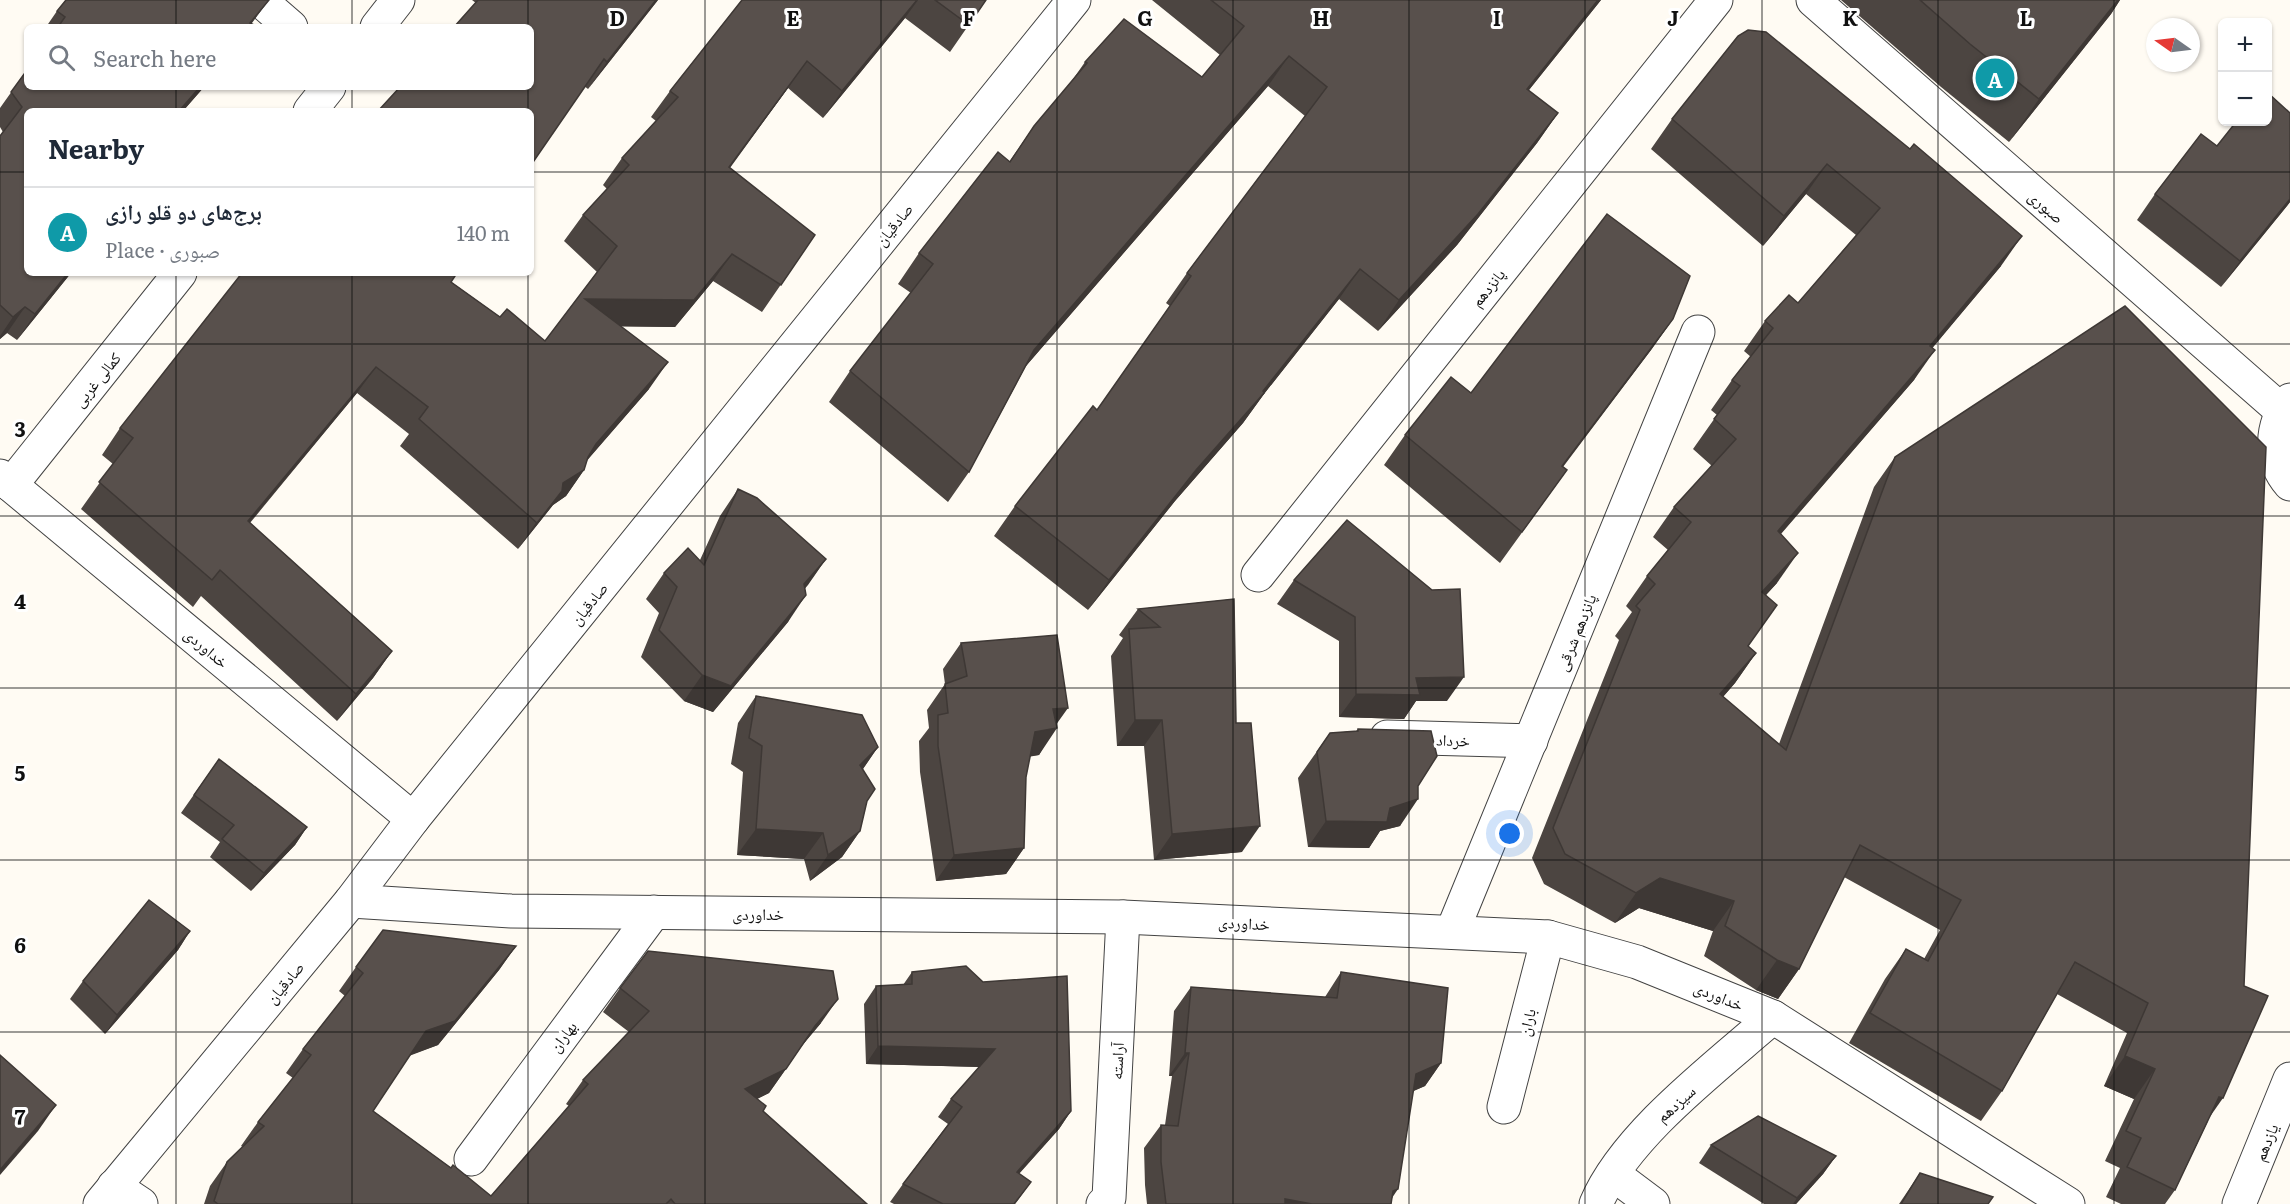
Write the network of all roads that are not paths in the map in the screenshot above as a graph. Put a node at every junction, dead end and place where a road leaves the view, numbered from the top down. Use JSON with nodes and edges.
{"nodes":[{"id":1,"x":260,"y":0,"type":"edge"},
{"id":2,"x":398,"y":0,"type":"edge"},
{"id":3,"x":1074,"y":0,"type":"edge"},
{"id":4,"x":1716,"y":0,"type":"edge"},
{"id":5,"x":1813,"y":0,"type":"edge"},
{"id":6,"x":288,"y":24,"type":"edge"},
{"id":7,"x":379,"y":24,"type":"edge"},
{"id":8,"x":327,"y":90,"type":"edge"},
{"id":9,"x":312,"y":108,"type":"edge"},
{"id":10,"x":177,"y":276,"type":"edge"},
{"id":11,"x":1698,"y":332,"type":"dead end"},
{"id":12,"x":2286,"y":405,"type":"edge"},
{"id":13,"x":6,"y":480,"type":"edge"},
{"id":14,"x":2290,"y":484,"type":"edge"},
{"id":15,"x":1258,"y":574,"type":"dead end"},
{"id":16,"x":1352,"y":736,"type":"edge"},
{"id":17,"x":1531,"y":741,"type":"junction"},
{"id":18,"x":413,"y":819,"type":"junction"},
{"id":19,"x":351,"y":901,"type":"junction"},
{"id":20,"x":654,"y":912,"type":"junction"},
{"id":21,"x":1123,"y":916,"type":"junction"},
{"id":22,"x":1452,"y":932,"type":"junction"},
{"id":23,"x":1548,"y":937,"type":"junction"},
{"id":24,"x":1773,"y":1017,"type":"junction"},
{"id":25,"x":2290,"y":1079,"type":"edge"},
{"id":26,"x":1504,"y":1107,"type":"dead end"},
{"id":27,"x":471,"y":1159,"type":"dead end"},
{"id":28,"x":1613,"y":1174,"type":"junction"},
{"id":29,"x":107,"y":1195,"type":"edge"},
{"id":30,"x":2058,"y":1201,"type":"edge"},
{"id":31,"x":141,"y":1204,"type":"edge"},
{"id":32,"x":1103,"y":1204,"type":"edge"},
{"id":33,"x":1596,"y":1204,"type":"edge"},
{"id":34,"x":1653,"y":1204,"type":"edge"},
{"id":35,"x":2239,"y":1204,"type":"edge"}],
"edges":[{"from":1,"to":6,"type":"street"},
{"from":2,"to":7,"type":"street"},
{"from":3,"to":18,"type":"street","name":"صادقیان"},
{"from":4,"to":15,"type":"street","name":"پانزدهم"},
{"from":5,"to":12,"type":"street","name":"صبوری"},
{"from":8,"to":9,"type":"street"},
{"from":10,"to":13,"type":"street","name":"کمالی غربی"},
{"from":11,"to":17,"type":"street","name":"پانزدهم شرقی"},
{"from":12,"to":14,"type":"street"},
{"from":13,"to":18,"type":"street","name":"خداوردی"},
{"from":16,"to":17,"type":"street","name":"خرداد"},
{"from":17,"to":22,"type":"street","name":"پانزدهم شرقی"},
{"from":18,"to":19,"type":"street","name":"صادقیان"},
{"from":19,"to":20,"type":"street","name":"خداوردی"},
{"from":19,"to":29,"type":"street","name":"صادقیان"},
{"from":20,"to":21,"type":"street","name":"خداوردی"},
{"from":20,"to":27,"type":"street","name":"بهاران"},
{"from":21,"to":22,"type":"street","name":"خداوردی"},
{"from":21,"to":32,"type":"street","name":"آراسته"},
{"from":22,"to":23,"type":"street","name":"خداوردی"},
{"from":23,"to":24,"type":"street","name":"خداوردی"},
{"from":23,"to":26,"type":"street","name":"باران"},
{"from":24,"to":28,"type":"street","name":"سیزدهم"},
{"from":24,"to":30,"type":"street","name":"خداوردی"},
{"from":25,"to":35,"type":"street","name":"یازدهم"},
{"from":28,"to":33,"type":"street","name":"سیزدهم"},
{"from":28,"to":34,"type":"street"},
{"from":29,"to":31,"type":"street"}]}
